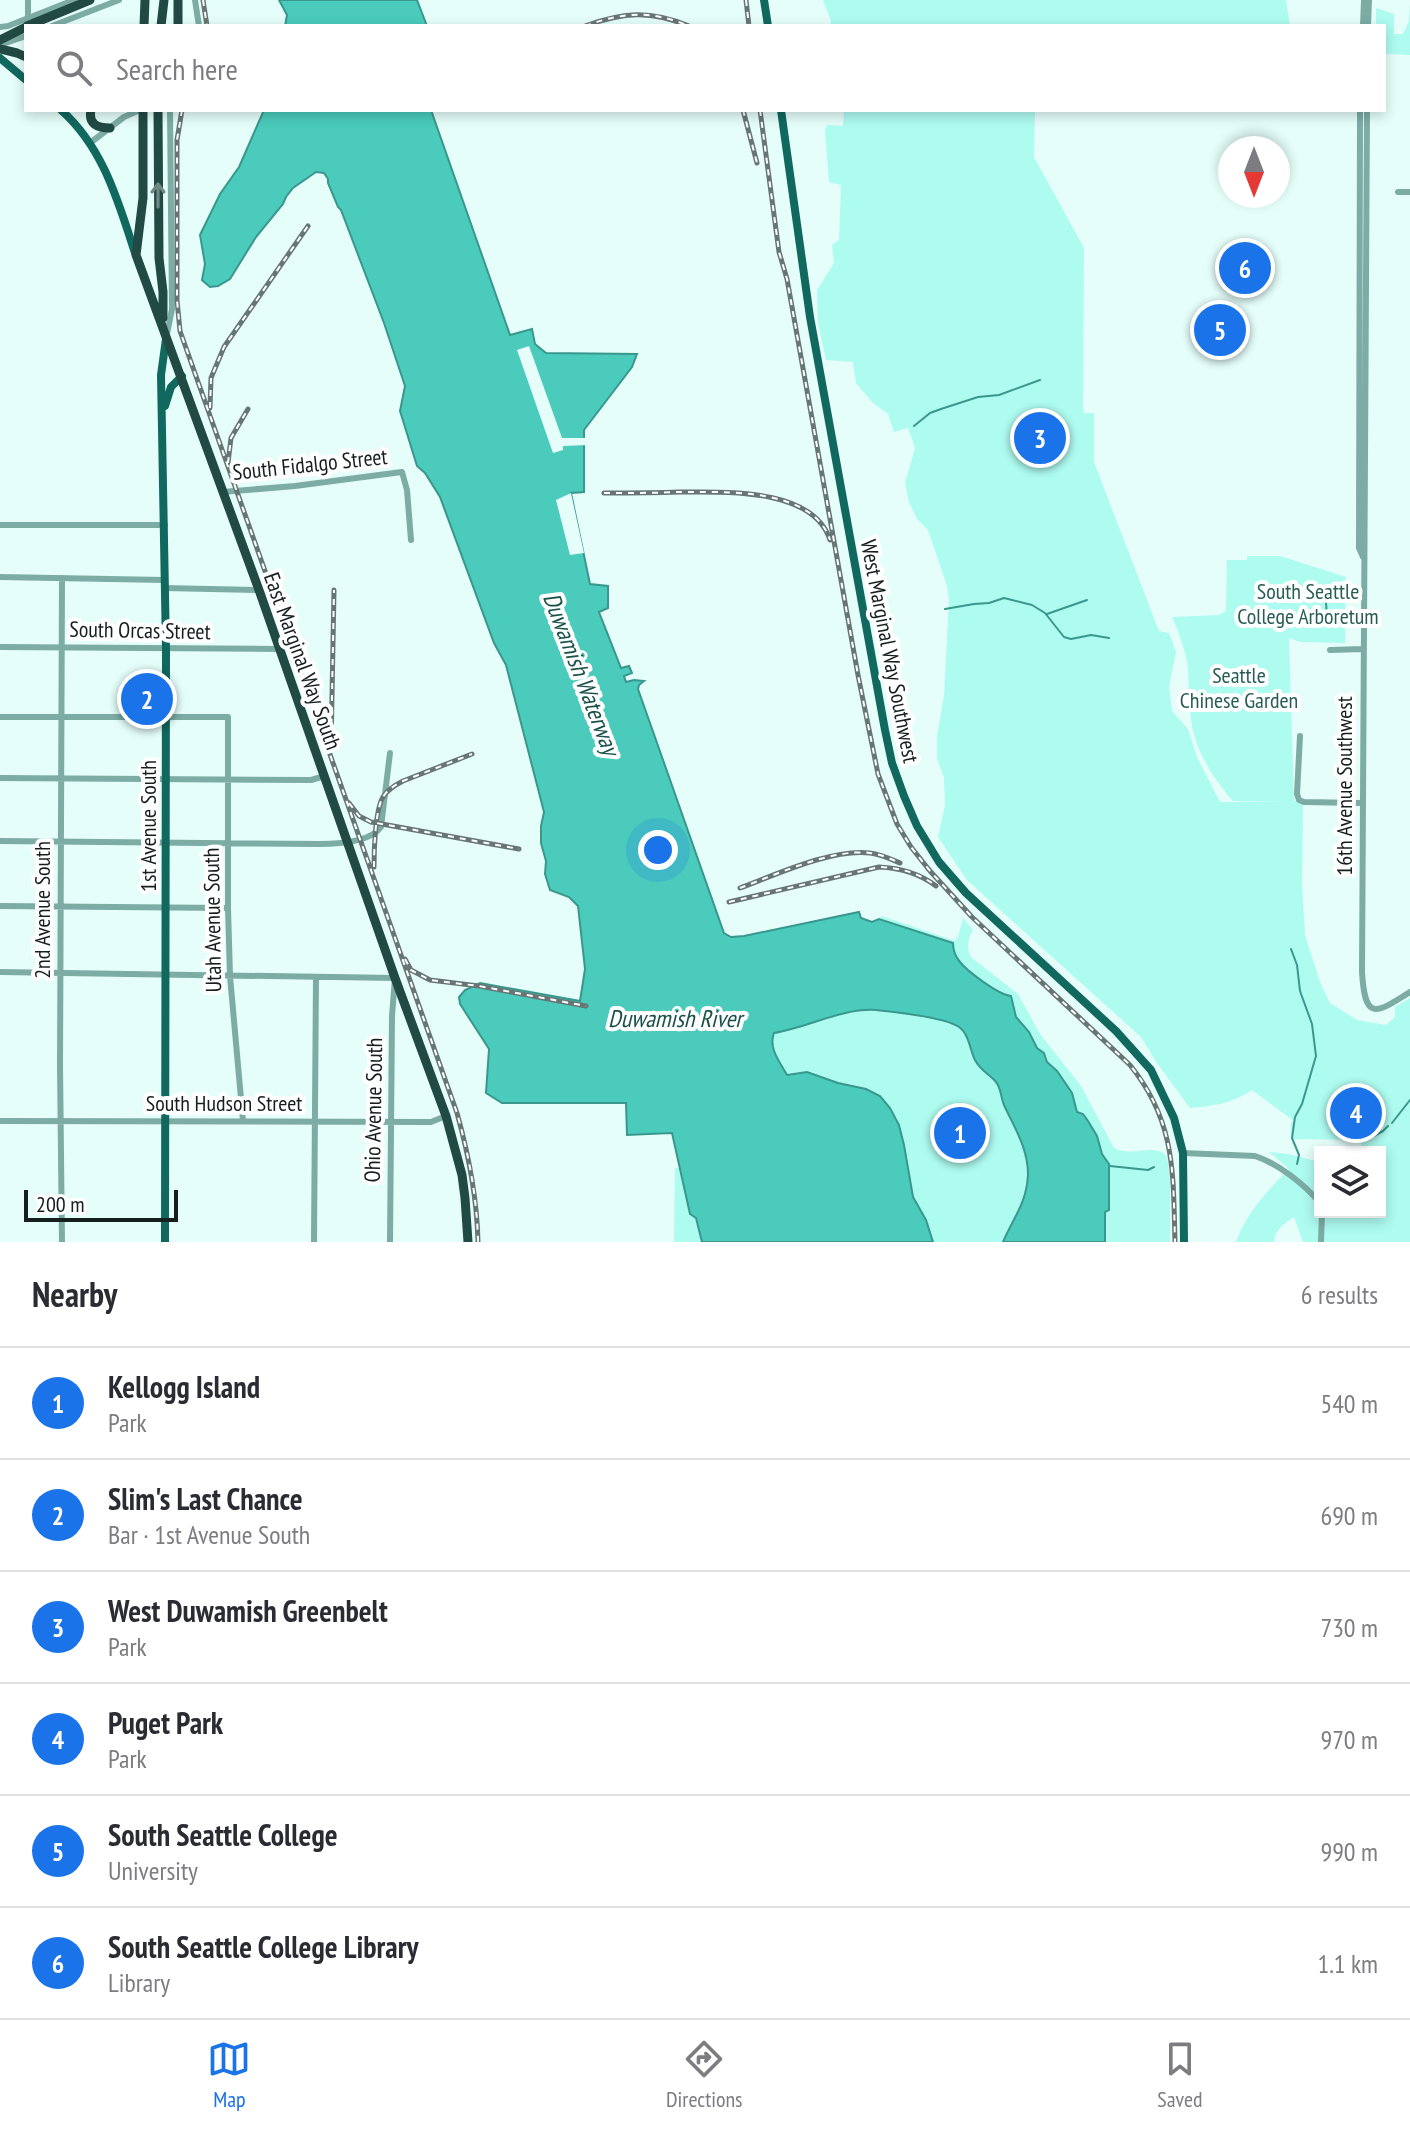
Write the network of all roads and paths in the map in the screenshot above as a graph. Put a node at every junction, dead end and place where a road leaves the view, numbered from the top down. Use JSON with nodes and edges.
{"nodes":[{"id":1,"x":28,"y":0,"type":"edge"},
{"id":2,"x":74,"y":0,"type":"edge"},
{"id":3,"x":90,"y":0,"type":"edge"},
{"id":4,"x":119,"y":0,"type":"edge"},
{"id":5,"x":145,"y":0,"type":"edge"},
{"id":6,"x":164,"y":0,"type":"edge"},
{"id":7,"x":178,"y":0,"type":"edge"},
{"id":8,"x":195,"y":0,"type":"edge"},
{"id":9,"x":764,"y":0,"type":"edge"},
{"id":10,"x":1367,"y":0,"type":"edge"},
{"id":11,"x":107,"y":2,"type":"edge"},
{"id":12,"x":27,"y":23,"type":"edge"},
{"id":13,"x":57,"y":24,"type":"edge"},
{"id":14,"x":144,"y":24,"type":"edge"},
{"id":15,"x":161,"y":24,"type":"edge"},
{"id":16,"x":178,"y":24,"type":"edge"},
{"id":17,"x":199,"y":24,"type":"edge"},
{"id":18,"x":768,"y":24,"type":"edge"},
{"id":19,"x":1366,"y":24,"type":"edge"},
{"id":20,"x":24,"y":25,"type":"edge"},
{"id":21,"x":0,"y":30,"type":"edge"},
{"id":22,"x":12,"y":32,"type":"junction"},
{"id":23,"x":24,"y":37,"type":"edge"},
{"id":24,"x":0,"y":44,"type":"edge"},
{"id":25,"x":24,"y":56,"type":"edge"},
{"id":26,"x":0,"y":58,"type":"edge"},
{"id":27,"x":24,"y":78,"type":"edge"},
{"id":28,"x":63,"y":112,"type":"edge"},
{"id":29,"x":91,"y":112,"type":"edge"},
{"id":30,"x":137,"y":112,"type":"edge"},
{"id":31,"x":142,"y":112,"type":"edge"},
{"id":32,"x":158,"y":112,"type":"edge"},
{"id":33,"x":170,"y":112,"type":"edge"},
{"id":34,"x":781,"y":112,"type":"edge"},
{"id":35,"x":1360,"y":112,"type":"edge"},
{"id":36,"x":1367,"y":112,"type":"edge"},
{"id":37,"x":110,"y":128,"type":"junction"},
{"id":38,"x":90,"y":143,"type":"junction"},
{"id":39,"x":1398,"y":192,"type":"dead end"},
{"id":40,"x":1410,"y":192,"type":"edge"},
{"id":41,"x":136,"y":255,"type":"junction"},
{"id":42,"x":163,"y":325,"type":"junction"},
{"id":43,"x":167,"y":338,"type":"junction"},
{"id":44,"x":182,"y":376,"type":"junction"},
{"id":45,"x":163,"y":411,"type":"junction"},
{"id":46,"x":222,"y":492,"type":"junction"},
{"id":47,"x":0,"y":525,"type":"edge"},
{"id":48,"x":165,"y":525,"type":"junction"},
{"id":49,"x":411,"y":540,"type":"dead end"},
{"id":50,"x":1363,"y":557,"type":"junction"},
{"id":51,"x":0,"y":577,"type":"edge"},
{"id":52,"x":62,"y":578,"type":"junction"},
{"id":53,"x":164,"y":584,"type":"junction"},
{"id":54,"x":259,"y":590,"type":"junction"},
{"id":55,"x":0,"y":647,"type":"edge"},
{"id":56,"x":61,"y":647,"type":"junction"},
{"id":57,"x":166,"y":649,"type":"junction"},
{"id":58,"x":279,"y":649,"type":"junction"},
{"id":59,"x":1363,"y":649,"type":"junction"},
{"id":60,"x":1330,"y":650,"type":"dead end"},
{"id":61,"x":0,"y":717,"type":"edge"},
{"id":62,"x":61,"y":717,"type":"junction"},
{"id":63,"x":166,"y":717,"type":"junction"},
{"id":64,"x":1300,"y":736,"type":"dead end"},
{"id":65,"x":390,"y":753,"type":"dead end"},
{"id":66,"x":325,"y":776,"type":"junction"},
{"id":67,"x":0,"y":778,"type":"edge"},
{"id":68,"x":61,"y":779,"type":"junction"},
{"id":69,"x":166,"y":779,"type":"junction"},
{"id":70,"x":228,"y":780,"type":"junction"},
{"id":71,"x":1361,"y":803,"type":"junction"},
{"id":72,"x":0,"y":841,"type":"edge"},
{"id":73,"x":348,"y":841,"type":"junction"},
{"id":74,"x":61,"y":842,"type":"junction"},
{"id":75,"x":166,"y":843,"type":"junction"},
{"id":76,"x":228,"y":844,"type":"junction"},
{"id":77,"x":0,"y":906,"type":"edge"},
{"id":78,"x":60,"y":906,"type":"junction"},
{"id":79,"x":166,"y":907,"type":"junction"},
{"id":80,"x":228,"y":908,"type":"junction"},
{"id":81,"x":0,"y":972,"type":"edge"},
{"id":82,"x":60,"y":973,"type":"junction"},
{"id":83,"x":166,"y":973,"type":"junction"},
{"id":84,"x":230,"y":976,"type":"junction"},
{"id":85,"x":316,"y":978,"type":"junction"},
{"id":86,"x":395,"y":978,"type":"junction"},
{"id":87,"x":1410,"y":992,"type":"edge"},
{"id":88,"x":446,"y":1116,"type":"junction"},
{"id":89,"x":0,"y":1121,"type":"edge"},
{"id":90,"x":61,"y":1121,"type":"junction"},
{"id":91,"x":164,"y":1121,"type":"junction"},
{"id":92,"x":243,"y":1121,"type":"junction"},
{"id":93,"x":314,"y":1121,"type":"junction"},
{"id":94,"x":390,"y":1122,"type":"junction"},
{"id":95,"x":1183,"y":1153,"type":"junction"},
{"id":96,"x":1314,"y":1198,"type":"edge"},
{"id":97,"x":1322,"y":1218,"type":"edge"},
{"id":98,"x":62,"y":1242,"type":"edge"},
{"id":99,"x":165,"y":1242,"type":"edge"},
{"id":100,"x":314,"y":1242,"type":"edge"},
{"id":101,"x":390,"y":1242,"type":"edge"},
{"id":102,"x":468,"y":1242,"type":"edge"},
{"id":103,"x":1184,"y":1242,"type":"edge"},
{"id":104,"x":1321,"y":1242,"type":"edge"}],
"edges":[{"from":1,"to":12,"type":"street"},
{"from":2,"to":12,"type":"street"},
{"from":3,"to":12,"type":"highway"},
{"from":4,"to":11,"type":"street"},
{"from":5,"to":14,"type":"highway"},
{"from":6,"to":15,"type":"highway"},
{"from":7,"to":16,"type":"highway"},
{"from":8,"to":17,"type":"street"},
{"from":9,"to":18,"type":"main road"},
{"from":10,"to":19,"type":"street"},
{"from":11,"to":13,"type":"street"},
{"from":12,"to":21,"type":"street"},
{"from":20,"to":22,"type":"highway"},
{"from":21,"to":22,"type":"highway"},
{"from":22,"to":24,"type":"highway"},
{"from":23,"to":24,"type":"street"},
{"from":24,"to":25,"type":"highway"},
{"from":26,"to":27,"type":"main road"},
{"from":28,"to":38,"type":"main road","name":"East Marginal Way South"},
{"from":29,"to":37,"type":"highway"},
{"from":30,"to":37,"type":"street"},
{"from":31,"to":41,"type":"highway"},
{"from":42,"to":32,"type":"highway","one_way":true},
{"from":33,"to":43,"type":"street","name":"1st Avenue South"},
{"from":34,"to":95,"type":"main road","name":"West Marginal Way Southwest"},
{"from":35,"to":50,"type":"street","name":"16th Avenue Southwest"},
{"from":36,"to":50,"type":"street","name":"16th Avenue Southwest"},
{"from":37,"to":38,"type":"street"},
{"from":38,"to":41,"type":"main road","name":"East Marginal Way South"},
{"from":39,"to":40,"type":"street"},
{"from":41,"to":42,"type":"highway","name":"East Marginal Way South"},
{"from":42,"to":43,"type":"highway","name":"East Marginal Way South"},
{"from":43,"to":44,"type":"highway","name":"East Marginal Way South"},
{"from":43,"to":45,"type":"main road","name":"1st Avenue South"},
{"from":44,"to":45,"type":"main road","name":"1st Avenue South"},
{"from":44,"to":46,"type":"highway","name":"East Marginal Way South"},
{"from":45,"to":48,"type":"main road","name":"1st Avenue South"},
{"from":46,"to":49,"type":"street","name":"South Fidalgo Street"},
{"from":46,"to":54,"type":"highway","name":"East Marginal Way South"},
{"from":47,"to":48,"type":"street"},
{"from":48,"to":53,"type":"main road","name":"1st Avenue South"},
{"from":50,"to":59,"type":"street","name":"16th Avenue Southwest"},
{"from":51,"to":52,"type":"street"},
{"from":52,"to":53,"type":"street"},
{"from":52,"to":56,"type":"street","name":"2nd Avenue South"},
{"from":53,"to":54,"type":"street"},
{"from":53,"to":57,"type":"main road","name":"1st Avenue South"},
{"from":54,"to":58,"type":"highway","name":"East Marginal Way South"},
{"from":55,"to":56,"type":"street","name":"South Orcas Street"},
{"from":56,"to":57,"type":"street","name":"South Orcas Street"},
{"from":56,"to":62,"type":"street","name":"2nd Avenue South"},
{"from":57,"to":58,"type":"street","name":"South Orcas Street"},
{"from":57,"to":63,"type":"main road","name":"1st Avenue South"},
{"from":58,"to":66,"type":"highway","name":"East Marginal Way South"},
{"from":59,"to":60,"type":"street"},
{"from":59,"to":71,"type":"street","name":"16th Avenue Southwest"},
{"from":61,"to":62,"type":"street"},
{"from":62,"to":63,"type":"street"},
{"from":62,"to":68,"type":"street","name":"2nd Avenue South"},
{"from":63,"to":69,"type":"main road","name":"1st Avenue South"},
{"from":63,"to":70,"type":"street","name":"Utah Avenue South"},
{"from":64,"to":71,"type":"street"},
{"from":65,"to":73,"type":"street"},
{"from":66,"to":70,"type":"street"},
{"from":66,"to":73,"type":"highway","name":"East Marginal Way South"},
{"from":67,"to":68,"type":"street"},
{"from":68,"to":69,"type":"street"},
{"from":68,"to":74,"type":"street","name":"2nd Avenue South"},
{"from":69,"to":70,"type":"street"},
{"from":69,"to":75,"type":"main road","name":"1st Avenue South"},
{"from":70,"to":76,"type":"street","name":"Utah Avenue South"},
{"from":71,"to":87,"type":"street","name":"16th Avenue Southwest"},
{"from":72,"to":74,"type":"street"},
{"from":73,"to":76,"type":"street"},
{"from":73,"to":86,"type":"highway","name":"East Marginal Way South"},
{"from":74,"to":75,"type":"street"},
{"from":74,"to":78,"type":"street","name":"2nd Avenue South"},
{"from":75,"to":76,"type":"street"},
{"from":75,"to":79,"type":"main road","name":"1st Avenue South"},
{"from":76,"to":80,"type":"street","name":"Utah Avenue South"},
{"from":77,"to":78,"type":"street"},
{"from":78,"to":79,"type":"street"},
{"from":78,"to":82,"type":"street","name":"2nd Avenue South"},
{"from":79,"to":80,"type":"street"},
{"from":79,"to":83,"type":"main road","name":"1st Avenue South"},
{"from":80,"to":84,"type":"street","name":"Utah Avenue South"},
{"from":81,"to":82,"type":"street"},
{"from":82,"to":83,"type":"street"},
{"from":82,"to":90,"type":"street","name":"2nd Avenue South"},
{"from":83,"to":84,"type":"street"},
{"from":83,"to":91,"type":"main road","name":"1st Avenue South"},
{"from":84,"to":85,"type":"street"},
{"from":84,"to":92,"type":"street","name":"Utah Avenue South"},
{"from":85,"to":86,"type":"street"},
{"from":85,"to":93,"type":"street"},
{"from":86,"to":88,"type":"highway","name":"East Marginal Way South"},
{"from":86,"to":94,"type":"street","name":"Ohio Avenue South"},
{"from":88,"to":94,"type":"street","name":"South Hudson Street"},
{"from":88,"to":102,"type":"highway","name":"East Marginal Way South"},
{"from":89,"to":90,"type":"street","name":"South Hudson Street"},
{"from":90,"to":91,"type":"street","name":"South Hudson Street"},
{"from":90,"to":98,"type":"street","name":"2nd Avenue South"},
{"from":91,"to":92,"type":"street","name":"South Hudson Street"},
{"from":91,"to":99,"type":"main road","name":"1st Avenue South"},
{"from":92,"to":93,"type":"street","name":"South Hudson Street"},
{"from":93,"to":94,"type":"street","name":"South Hudson Street"},
{"from":93,"to":100,"type":"street"},
{"from":94,"to":101,"type":"street","name":"Ohio Avenue South"},
{"from":95,"to":96,"type":"street"},
{"from":95,"to":103,"type":"main road","name":"West Marginal Way Southwest"},
{"from":97,"to":104,"type":"street"}]}
